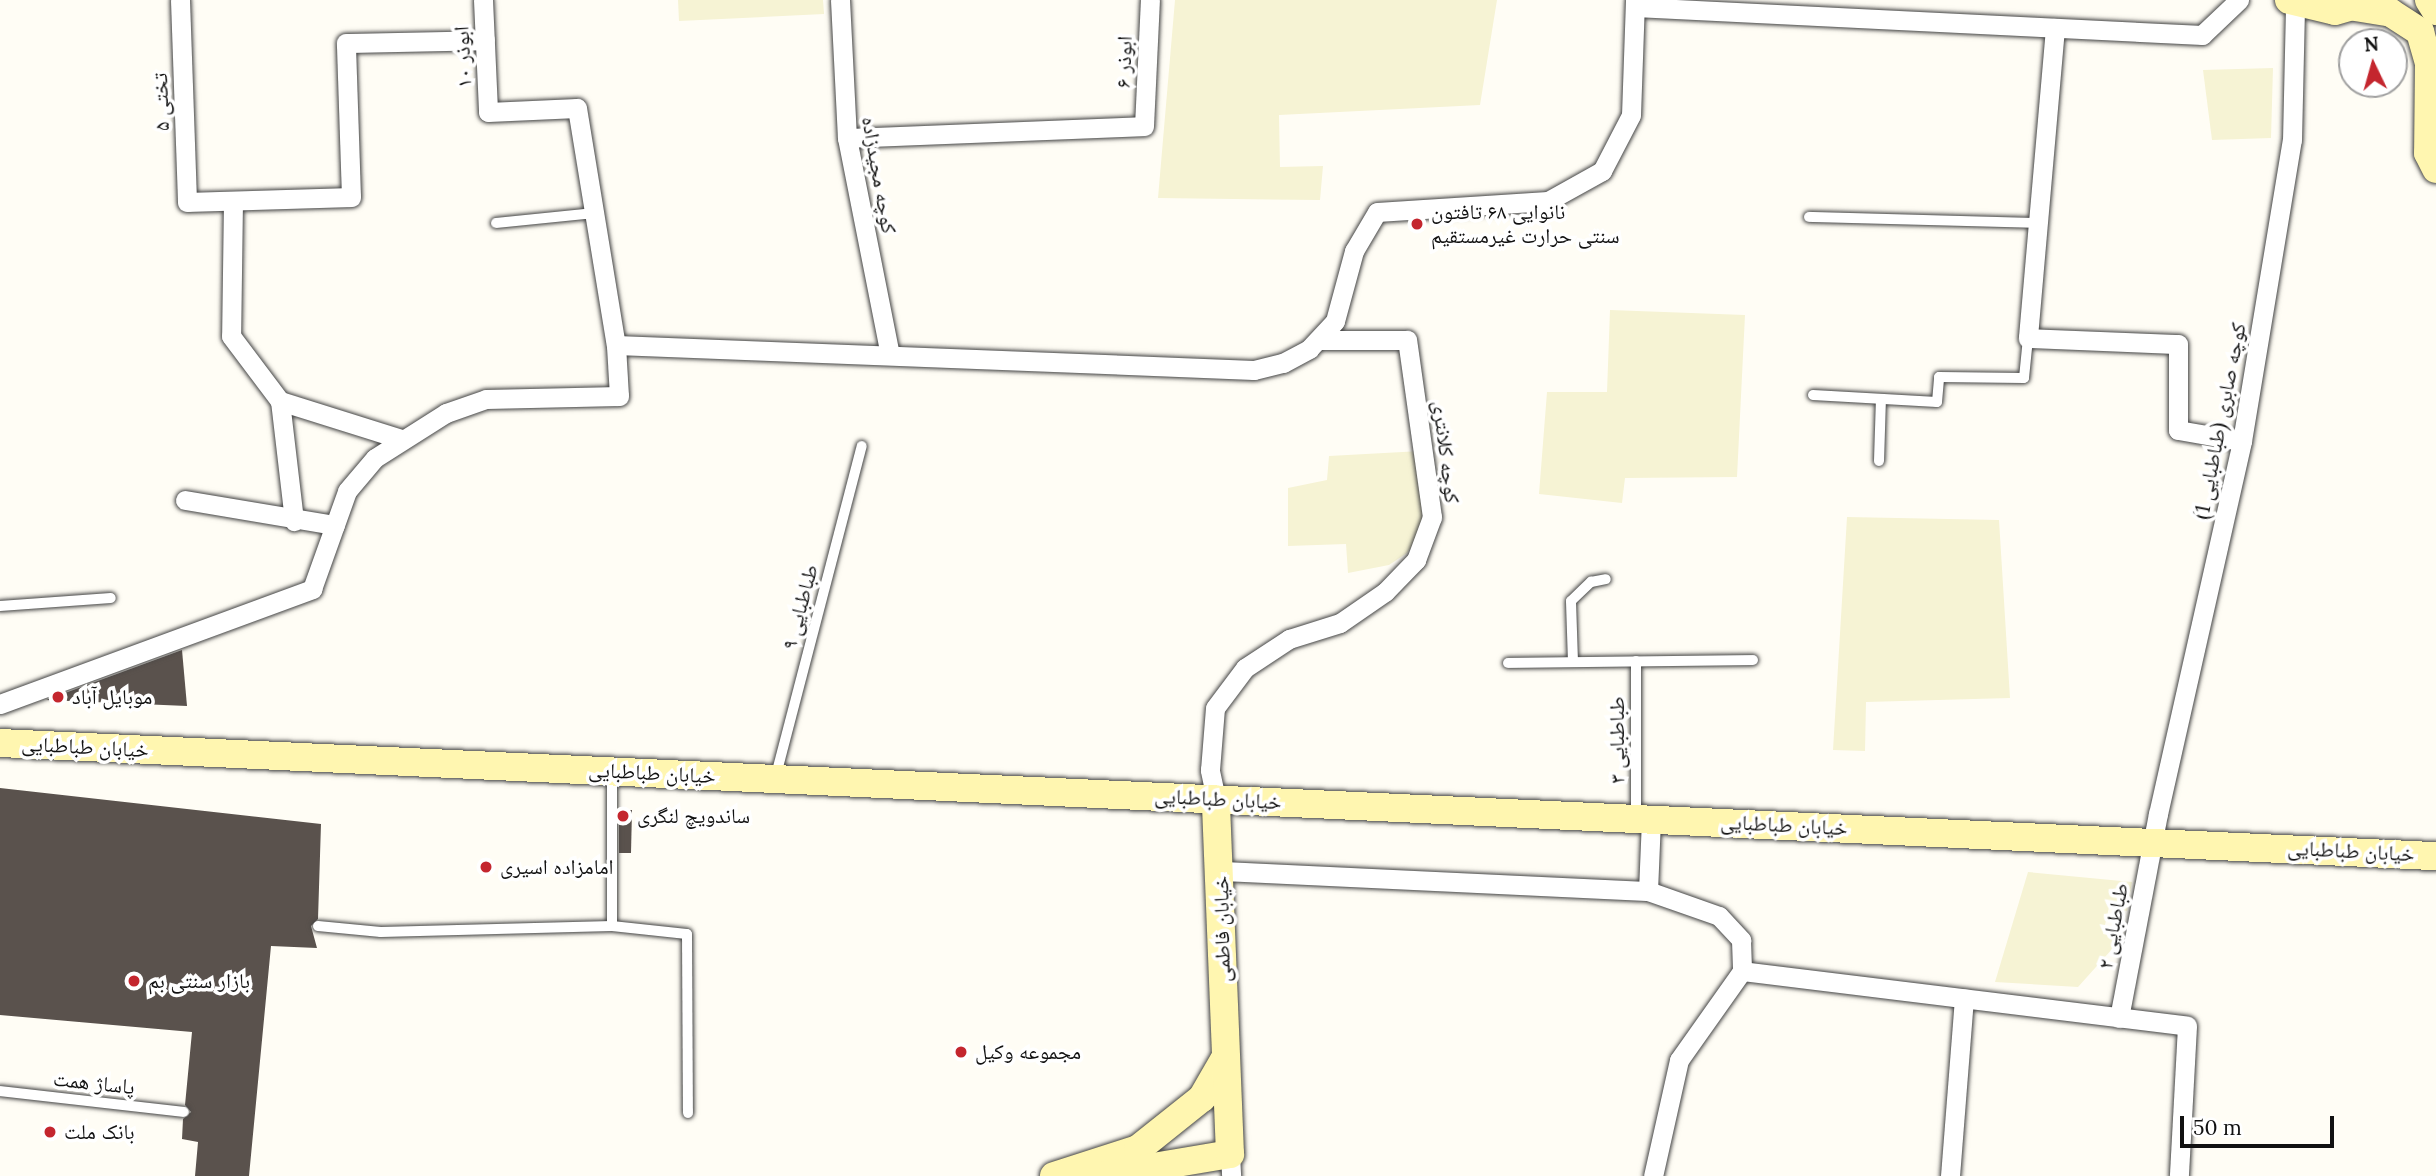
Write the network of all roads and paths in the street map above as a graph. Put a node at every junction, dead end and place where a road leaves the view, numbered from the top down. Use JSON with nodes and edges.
{"nodes":[{"id":1,"x":180,"y":0,"type":"edge"},
{"id":2,"x":483,"y":0,"type":"edge"},
{"id":3,"x":840,"y":0,"type":"edge"},
{"id":4,"x":1150,"y":0,"type":"edge"},
{"id":5,"x":2239,"y":0,"type":"edge"},
{"id":6,"x":2430,"y":0,"type":"edge"},
{"id":7,"x":2292,"y":2,"type":"edge"},
{"id":8,"x":1635,"y":3,"type":"edge"},
{"id":9,"x":2364,"y":4,"type":"edge"},
{"id":10,"x":2436,"y":11,"type":"edge"},
{"id":11,"x":2055,"y":29,"type":"junction"},
{"id":12,"x":485,"y":40,"type":"junction"},
{"id":13,"x":846,"y":138,"type":"junction"},
{"id":14,"x":2436,"y":169,"type":"edge"},
{"id":15,"x":233,"y":201,"type":"junction"},
{"id":16,"x":594,"y":213,"type":"junction"},
{"id":17,"x":1810,"y":217,"type":"dead end"},
{"id":18,"x":496,"y":223,"type":"dead end"},
{"id":19,"x":2038,"y":223,"type":"junction"},
{"id":20,"x":2028,"y":338,"type":"junction"},
{"id":21,"x":1320,"y":340,"type":"junction"},
{"id":22,"x":616,"y":345,"type":"junction"},
{"id":23,"x":890,"y":355,"type":"junction"},
{"id":24,"x":1813,"y":395,"type":"dead end"},
{"id":25,"x":1881,"y":399,"type":"junction"},
{"id":26,"x":280,"y":401,"type":"junction"},
{"id":27,"x":401,"y":439,"type":"junction"},
{"id":28,"x":2242,"y":441,"type":"junction"},
{"id":29,"x":862,"y":446,"type":"dead end"},
{"id":30,"x":1879,"y":461,"type":"dead end"},
{"id":31,"x":185,"y":500,"type":"dead end"},
{"id":32,"x":294,"y":521,"type":"junction"},
{"id":33,"x":335,"y":525,"type":"junction"},
{"id":34,"x":1606,"y":579,"type":"dead end"},
{"id":35,"x":111,"y":598,"type":"dead end"},
{"id":36,"x":0,"y":606,"type":"edge"},
{"id":37,"x":1753,"y":660,"type":"dead end"},
{"id":38,"x":1636,"y":661,"type":"junction"},
{"id":39,"x":1573,"y":662,"type":"junction"},
{"id":40,"x":1508,"y":663,"type":"dead end"},
{"id":41,"x":0,"y":705,"type":"edge"},
{"id":42,"x":0,"y":743,"type":"edge"},
{"id":43,"x":612,"y":771,"type":"junction"},
{"id":44,"x":775,"y":779,"type":"junction"},
{"id":45,"x":1216,"y":799,"type":"junction"},
{"id":46,"x":1643,"y":819,"type":"junction"},
{"id":47,"x":2152,"y":843,"type":"junction"},
{"id":48,"x":2436,"y":855,"type":"edge"},
{"id":49,"x":1222,"y":871,"type":"junction"},
{"id":50,"x":1648,"y":891,"type":"junction"},
{"id":51,"x":318,"y":926,"type":"dead end"},
{"id":52,"x":612,"y":926,"type":"junction"},
{"id":53,"x":1742,"y":971,"type":"junction"},
{"id":54,"x":1964,"y":999,"type":"junction"},
{"id":55,"x":2119,"y":1018,"type":"junction"},
{"id":56,"x":1225,"y":1058,"type":"junction"},
{"id":57,"x":0,"y":1091,"type":"edge"},
{"id":58,"x":184,"y":1112,"type":"dead end"},
{"id":59,"x":688,"y":1113,"type":"dead end"},
{"id":60,"x":1231,"y":1165,"type":"edge"},
{"id":61,"x":1054,"y":1176,"type":"edge"},
{"id":62,"x":1100,"y":1176,"type":"edge"},
{"id":63,"x":1653,"y":1176,"type":"edge"},
{"id":64,"x":1950,"y":1176,"type":"edge"},
{"id":65,"x":2179,"y":1176,"type":"edge"}],
"edges":[{"from":1,"to":15,"type":"street","name":"تختی ۵"},
{"from":2,"to":12,"type":"street","name":"ابوذر ۱۰"},
{"from":3,"to":13,"type":"street","name":"کوچه مجیدزاده"},
{"from":4,"to":13,"type":"street","name":"ابوذر ۶"},
{"from":5,"to":11,"type":"street"},
{"from":6,"to":10,"type":"main road"},
{"from":7,"to":9,"type":"main road"},
{"from":7,"to":28,"type":"street","name":"کوچه صابری (طباطبایی 1)"},
{"from":8,"to":11,"type":"street"},
{"from":8,"to":21,"type":"street"},
{"from":9,"to":14,"type":"main road"},
{"from":11,"to":19,"type":"street"},
{"from":12,"to":15,"type":"street"},
{"from":12,"to":16,"type":"street","name":"ابوذر ۱۰"},
{"from":13,"to":23,"type":"street","name":"کوچه مجیدزاده"},
{"from":15,"to":26,"type":"street"},
{"from":16,"to":18,"type":"lane"},
{"from":16,"to":22,"type":"street"},
{"from":17,"to":19,"type":"lane"},
{"from":19,"to":20,"type":"street"},
{"from":20,"to":25,"type":"lane"},
{"from":20,"to":28,"type":"street"},
{"from":21,"to":23,"type":"street"},
{"from":21,"to":45,"type":"street","name":"کوچه کلانتری"},
{"from":22,"to":23,"type":"street"},
{"from":22,"to":27,"type":"street"},
{"from":24,"to":25,"type":"lane"},
{"from":25,"to":30,"type":"lane"},
{"from":26,"to":27,"type":"street"},
{"from":26,"to":32,"type":"street"},
{"from":27,"to":33,"type":"street"},
{"from":28,"to":47,"type":"street","name":"کوچه صابری (طباطبایی 1)"},
{"from":29,"to":44,"type":"lane","name":"طباطبایی ۹"},
{"from":31,"to":32,"type":"street"},
{"from":32,"to":33,"type":"street"},
{"from":33,"to":41,"type":"street"},
{"from":34,"to":39,"type":"lane"},
{"from":35,"to":36,"type":"lane"},
{"from":37,"to":38,"type":"lane"},
{"from":38,"to":39,"type":"lane"},
{"from":38,"to":46,"type":"lane","name":"طباطبایی ۳"},
{"from":39,"to":40,"type":"lane"},
{"from":42,"to":43,"type":"main road","name":"خیابان طباطبایی"},
{"from":43,"to":44,"type":"main road","name":"خیابان طباطبایی"},
{"from":43,"to":52,"type":"lane"},
{"from":44,"to":45,"type":"main road","name":"خیابان طباطبایی"},
{"from":45,"to":46,"type":"main road","name":"خیابان طباطبایی"},
{"from":45,"to":49,"type":"main road","name":"خیابان فاطمی"},
{"from":46,"to":47,"type":"main road","name":"خیابان طباطبایی"},
{"from":46,"to":50,"type":"street"},
{"from":47,"to":48,"type":"main road","name":"خیابان طباطبایی"},
{"from":47,"to":55,"type":"street","name":"طباطبایی ۲"},
{"from":49,"to":50,"type":"street"},
{"from":49,"to":56,"type":"main road","name":"خیابان فاطمی"},
{"from":50,"to":53,"type":"street"},
{"from":51,"to":52,"type":"lane"},
{"from":52,"to":59,"type":"lane"},
{"from":53,"to":54,"type":"street"},
{"from":53,"to":63,"type":"street"},
{"from":54,"to":55,"type":"street"},
{"from":54,"to":64,"type":"street"},
{"from":55,"to":65,"type":"street"},
{"from":56,"to":60,"type":"main road","name":"خیابان فاطمی"},
{"from":56,"to":61,"type":"main road"},
{"from":57,"to":58,"type":"lane","name":"پاساژ همت"},
{"from":60,"to":62,"type":"main road","name":"خیابان فاطمی"}]}
